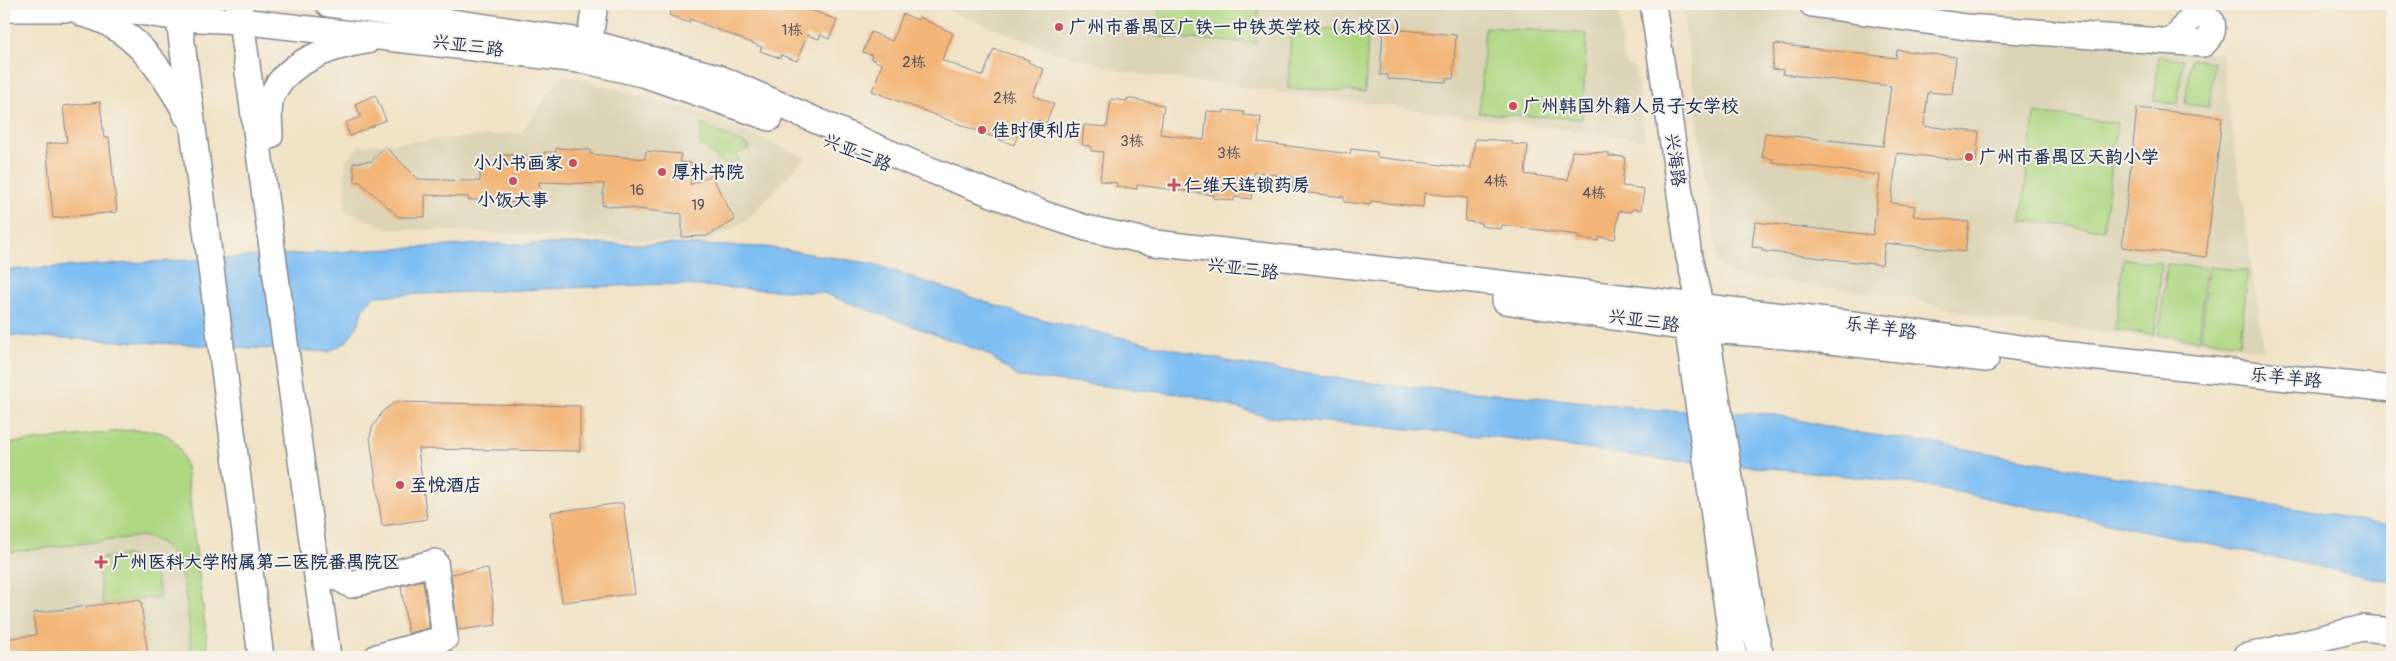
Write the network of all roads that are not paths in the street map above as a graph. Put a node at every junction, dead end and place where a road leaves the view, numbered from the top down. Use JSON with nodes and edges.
{"nodes":[{"id":1,"x":329,"y":4,"type":"edge"},
{"id":2,"x":595,"y":4,"type":"edge"},
{"id":3,"x":1653,"y":4,"type":"edge"},
{"id":4,"x":1812,"y":4,"type":"edge"},
{"id":5,"x":4,"y":9,"type":"edge"},
{"id":6,"x":61,"y":9,"type":"junction"},
{"id":7,"x":178,"y":11,"type":"edge"},
{"id":8,"x":240,"y":13,"type":"edge"},
{"id":9,"x":410,"y":39,"type":"junction"},
{"id":10,"x":2170,"y":41,"type":"dead end"},
{"id":11,"x":587,"y":51,"type":"junction"},
{"id":12,"x":197,"y":151,"type":"junction"},
{"id":13,"x":264,"y":188,"type":"junction"},
{"id":14,"x":1694,"y":317,"type":"junction"},
{"id":15,"x":2392,"y":389,"type":"edge"},
{"id":16,"x":1721,"y":492,"type":"junction"},
{"id":17,"x":315,"y":565,"type":"junction"},
{"id":18,"x":2392,"y":631,"type":"edge"},
{"id":19,"x":261,"y":657,"type":"edge"},
{"id":20,"x":328,"y":657,"type":"edge"},
{"id":21,"x":377,"y":657,"type":"edge"},
{"id":22,"x":1734,"y":657,"type":"edge"},
{"id":23,"x":1761,"y":657,"type":"edge"},
{"id":24,"x":2245,"y":657,"type":"edge"}],
"edges":[{"from":1,"to":11,"type":"street","name":"兴亚三路"},
{"from":2,"to":11,"type":"street"},
{"from":3,"to":14,"type":"street","name":"兴海路"},
{"from":4,"to":10,"type":"street"},
{"from":5,"to":6,"type":"street","name":"兴亚三路"},
{"from":6,"to":7,"type":"street","name":"兴亚三路"},
{"from":6,"to":12,"type":"street"},
{"from":7,"to":8,"type":"street","name":"兴亚三路"},
{"from":7,"to":12,"type":"street"},
{"from":8,"to":9,"type":"street","name":"兴亚三路"},
{"from":8,"to":13,"type":"street"},
{"from":9,"to":11,"type":"street","name":"兴亚三路"},
{"from":9,"to":13,"type":"street"},
{"from":11,"to":14,"type":"street","name":"兴亚三路"},
{"from":12,"to":19,"type":"street"},
{"from":13,"to":17,"type":"street"},
{"from":14,"to":15,"type":"street","name":"乐羊羊路"},
{"from":14,"to":16,"type":"street","name":"兴海路"},
{"from":16,"to":22,"type":"street"},
{"from":16,"to":23,"type":"street"},
{"from":17,"to":20,"type":"street"},
{"from":17,"to":21,"type":"street"},
{"from":18,"to":24,"type":"street"}]}
